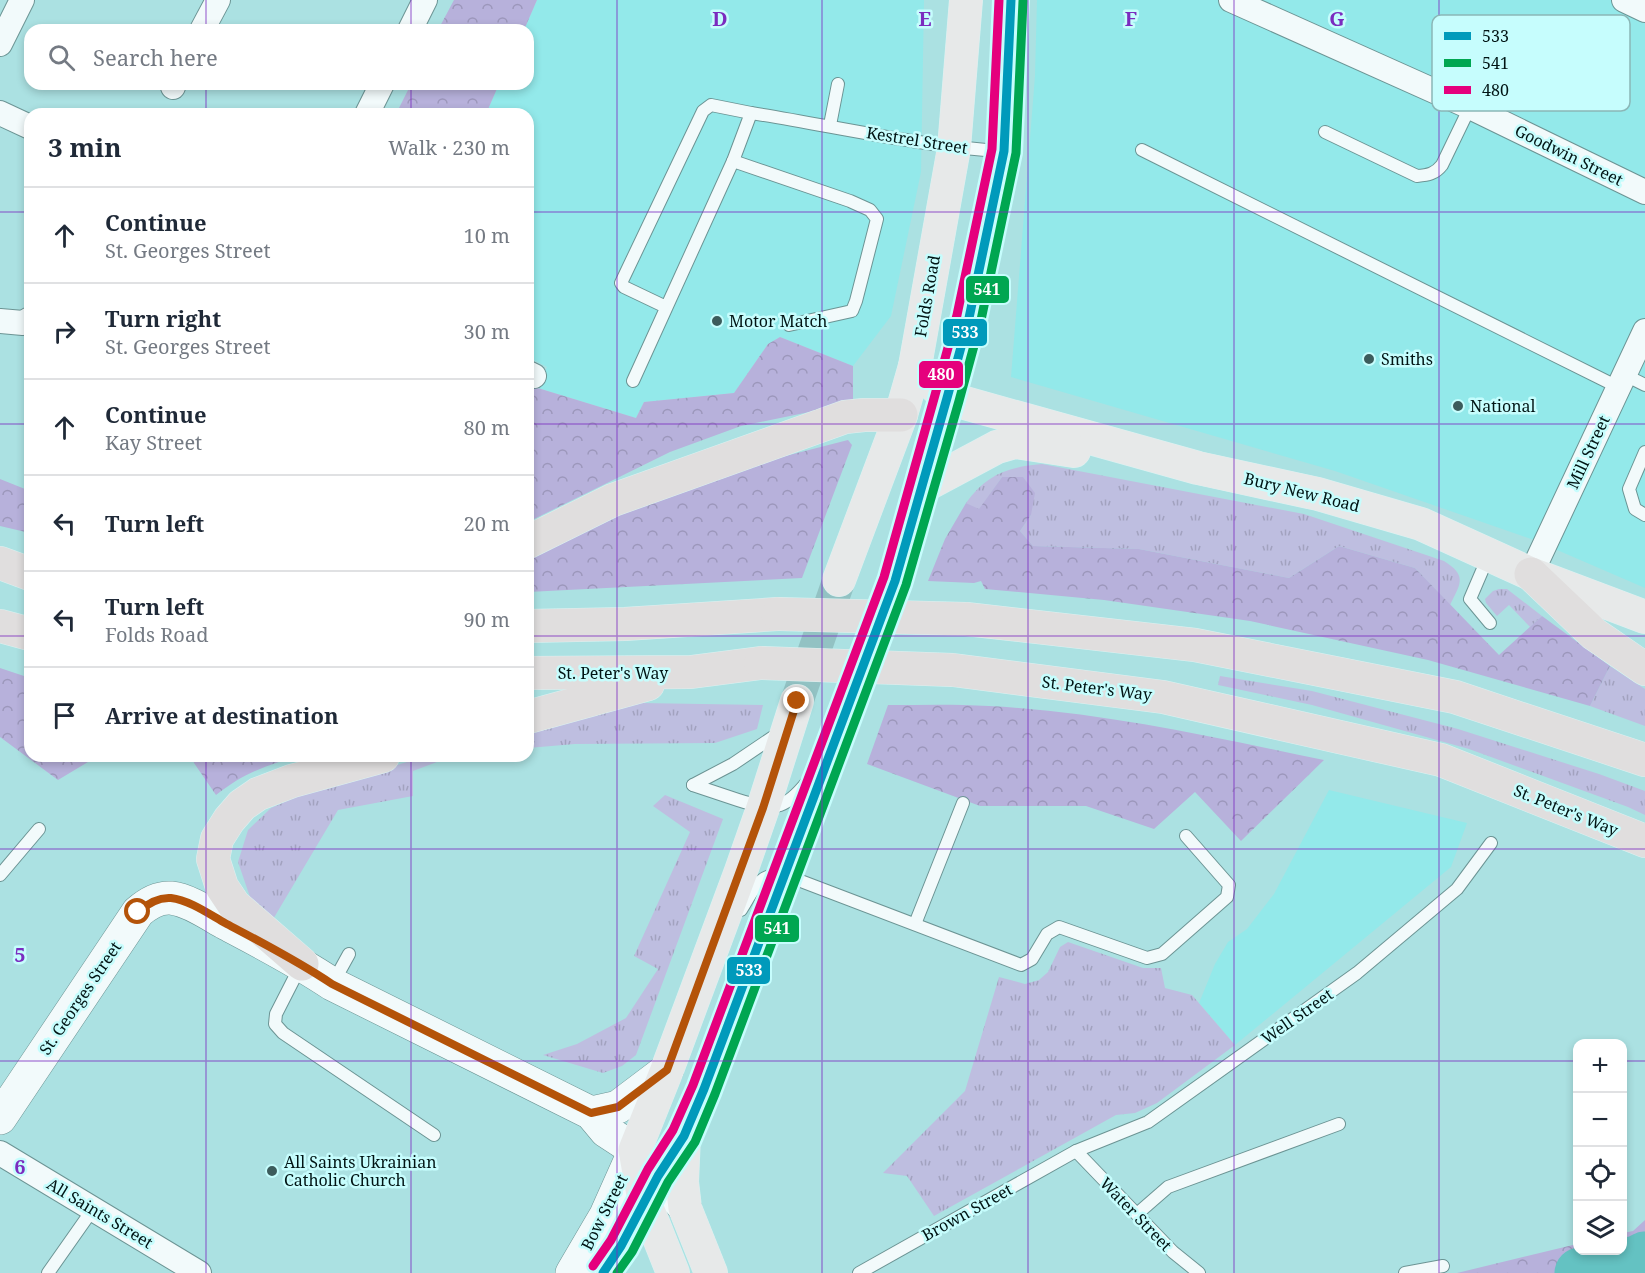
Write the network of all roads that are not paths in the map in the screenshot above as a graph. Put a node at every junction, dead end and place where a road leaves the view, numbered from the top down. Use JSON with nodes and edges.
{"nodes":[{"id":1,"x":22,"y":0,"type":"edge"},
{"id":2,"x":218,"y":0,"type":"edge"},
{"id":3,"x":425,"y":0,"type":"edge"},
{"id":4,"x":966,"y":0,"type":"edge"},
{"id":5,"x":1011,"y":0,"type":"edge"},
{"id":6,"x":1231,"y":0,"type":"edge"},
{"id":7,"x":1624,"y":0,"type":"edge"},
{"id":8,"x":1645,"y":10,"type":"edge"},
{"id":9,"x":205,"y":24,"type":"edge"},
{"id":10,"x":413,"y":24,"type":"edge"},
{"id":11,"x":0,"y":44,"type":"edge"},
{"id":12,"x":838,"y":84,"type":"dead end"},
{"id":13,"x":379,"y":90,"type":"edge"},
{"id":14,"x":1432,"y":90,"type":"edge"},
{"id":15,"x":370,"y":108,"type":"edge"},
{"id":16,"x":1468,"y":111,"type":"edge"},
{"id":17,"x":1478,"y":111,"type":"edge"},
{"id":18,"x":0,"y":113,"type":"edge"},
{"id":19,"x":751,"y":113,"type":"junction"},
{"id":20,"x":24,"y":124,"type":"edge"},
{"id":21,"x":830,"y":125,"type":"junction"},
{"id":22,"x":1325,"y":132,"type":"dead end"},
{"id":23,"x":954,"y":148,"type":"junction"},
{"id":24,"x":1142,"y":150,"type":"dead end"},
{"id":25,"x":1004,"y":152,"type":"junction"},
{"id":26,"x":732,"y":161,"type":"junction"},
{"id":27,"x":1645,"y":192,"type":"edge"},
{"id":28,"x":666,"y":307,"type":"junction"},
{"id":29,"x":0,"y":321,"type":"edge"},
{"id":30,"x":24,"y":322,"type":"edge"},
{"id":31,"x":789,"y":325,"type":"dead end"},
{"id":32,"x":1645,"y":331,"type":"edge"},
{"id":33,"x":915,"y":366,"type":"junction"},
{"id":34,"x":633,"y":381,"type":"dead end"},
{"id":35,"x":1621,"y":381,"type":"junction"},
{"id":36,"x":1645,"y":385,"type":"edge"},
{"id":37,"x":947,"y":398,"type":"junction"},
{"id":38,"x":901,"y":415,"type":"junction"},
{"id":39,"x":1645,"y":452,"type":"edge"},
{"id":40,"x":1198,"y":468,"type":"junction"},
{"id":41,"x":922,"y":487,"type":"junction"},
{"id":42,"x":1645,"y":515,"type":"edge"},
{"id":43,"x":534,"y":539,"type":"edge"},
{"id":44,"x":1489,"y":555,"type":"junction"},
{"id":45,"x":0,"y":563,"type":"edge"},
{"id":46,"x":24,"y":572,"type":"edge"},
{"id":47,"x":1531,"y":574,"type":"junction"},
{"id":48,"x":839,"y":580,"type":"tunnel mouth"},
{"id":49,"x":895,"y":582,"type":"tunnel mouth"},
{"id":50,"x":1645,"y":617,"type":"edge"},
{"id":51,"x":1490,"y":623,"type":"dead end"},
{"id":52,"x":0,"y":626,"type":"edge"},
{"id":53,"x":534,"y":626,"type":"edge"},
{"id":54,"x":24,"y":632,"type":"edge"},
{"id":55,"x":1645,"y":669,"type":"edge"},
{"id":56,"x":691,"y":672,"type":"junction"},
{"id":57,"x":534,"y":673,"type":"edge"},
{"id":58,"x":794,"y":712,"type":"joint"},
{"id":59,"x":847,"y":713,"type":"joint"},
{"id":60,"x":534,"y":715,"type":"edge"},
{"id":61,"x":1645,"y":760,"type":"edge"},
{"id":62,"x":361,"y":762,"type":"edge"},
{"id":63,"x":963,"y":803,"type":"dead end"},
{"id":64,"x":763,"y":808,"type":"junction"},
{"id":65,"x":39,"y":829,"type":"dead end"},
{"id":66,"x":1186,"y":836,"type":"dead end"},
{"id":67,"x":1645,"y":842,"type":"edge"},
{"id":68,"x":1491,"y":843,"type":"dead end"},
{"id":69,"x":0,"y":874,"type":"edge"},
{"id":70,"x":785,"y":875,"type":"junction"},
{"id":71,"x":915,"y":924,"type":"junction"},
{"id":72,"x":350,"y":954,"type":"dead end"},
{"id":73,"x":302,"y":964,"type":"junction"},
{"id":74,"x":706,"y":964,"type":"junction"},
{"id":75,"x":332,"y":984,"type":"junction"},
{"id":76,"x":667,"y":1070,"type":"junction"},
{"id":77,"x":591,"y":1113,"type":"junction"},
{"id":78,"x":0,"y":1118,"type":"edge"},
{"id":79,"x":1339,"y":1125,"type":"dead end"},
{"id":80,"x":434,"y":1135,"type":"dead end"},
{"id":81,"x":684,"y":1136,"type":"junction"},
{"id":82,"x":635,"y":1150,"type":"junction"},
{"id":83,"x":1076,"y":1151,"type":"junction"},
{"id":84,"x":0,"y":1153,"type":"edge"},
{"id":85,"x":651,"y":1188,"type":"junction"},
{"id":86,"x":685,"y":1208,"type":"junction"},
{"id":87,"x":93,"y":1209,"type":"junction"},
{"id":88,"x":1137,"y":1214,"type":"junction"},
{"id":89,"x":606,"y":1215,"type":"junction"},
{"id":90,"x":1443,"y":1266,"type":"dead end"},
{"id":91,"x":48,"y":1273,"type":"edge"},
{"id":92,"x":198,"y":1273,"type":"edge"},
{"id":93,"x":572,"y":1273,"type":"edge"},
{"id":94,"x":603,"y":1273,"type":"edge"},
{"id":95,"x":673,"y":1273,"type":"edge"},
{"id":96,"x":711,"y":1273,"type":"edge"},
{"id":97,"x":858,"y":1273,"type":"edge"},
{"id":98,"x":1199,"y":1273,"type":"edge"},
{"id":99,"x":1405,"y":1273,"type":"edge"}],
"edges":[{"from":1,"to":11,"type":"street"},
{"from":2,"to":9,"type":"street"},
{"from":3,"to":10,"type":"street"},
{"from":4,"to":23,"type":"main road","name":"Folds Road"},
{"from":5,"to":25,"type":"main road"},
{"from":6,"to":14,"type":"street","name":"Goodwin Street"},
{"from":7,"to":8,"type":"street"},
{"from":12,"to":21,"type":"lane"},
{"from":13,"to":15,"type":"street"},
{"from":16,"to":22,"type":"lane"},
{"from":17,"to":27,"type":"street","name":"Goodwin Street"},
{"from":18,"to":20,"type":"street"},
{"from":19,"to":21,"type":"lane","name":"Kestrel Street"},
{"from":19,"to":26,"type":"lane"},
{"from":19,"to":28,"type":"lane","name":"Kestrel Street"},
{"from":21,"to":23,"type":"lane","name":"Kestrel Street"},
{"from":23,"to":25,"type":"lane","name":"Kestrel Street"},
{"from":23,"to":33,"type":"main road","name":"Folds Road"},
{"from":24,"to":35,"type":"lane"},
{"from":25,"to":37,"type":"main road"},
{"from":26,"to":28,"type":"lane"},
{"from":26,"to":31,"type":"lane"},
{"from":28,"to":34,"type":"lane"},
{"from":29,"to":30,"type":"street"},
{"from":32,"to":35,"type":"street","name":"Mill Street"},
{"from":33,"to":37,"type":"main road","name":"Bury New Road"},
{"from":33,"to":38,"type":"main road","name":"Folds Road"},
{"from":35,"to":36,"type":"lane"},
{"from":35,"to":47,"type":"street","name":"Mill Street"},
{"from":37,"to":38,"type":"main road"},
{"from":37,"to":40,"type":"main road","name":"Bury New Road"},
{"from":37,"to":41,"type":"main road"},
{"from":38,"to":41,"type":"main road"},
{"from":38,"to":43,"type":"highway"},
{"from":38,"to":48,"type":"main road","name":"Folds Road"},
{"from":39,"to":42,"type":"lane"},
{"from":40,"to":41,"type":"main road"},
{"from":40,"to":44,"type":"main road","name":"Bury New Road"},
{"from":41,"to":49,"type":"main road"},
{"from":44,"to":47,"type":"main road","name":"Bury New Road"},
{"from":44,"to":51,"type":"lane"},
{"from":45,"to":46,"type":"highway"},
{"from":47,"to":50,"type":"main road","name":"Bury New Road"},
{"from":47,"to":55,"type":"highway"},
{"from":52,"to":54,"type":"highway"},
{"from":53,"to":61,"type":"highway","bridge":true},
{"from":56,"to":57,"type":"highway","name":"St. Peter's Way"},
{"from":56,"to":60,"type":"highway"},
{"from":56,"to":67,"type":"highway","name":"St. Peter's Way","bridge":true},
{"from":58,"to":64,"type":"main road"},
{"from":58,"to":64,"type":"lane"},
{"from":59,"to":64,"type":"lane"},
{"from":59,"to":70,"type":"main road"},
{"from":62,"to":73,"type":"highway"},
{"from":63,"to":71,"type":"lane"},
{"from":64,"to":74,"type":"main road"},
{"from":65,"to":69,"type":"lane"},
{"from":66,"to":71,"type":"lane"},
{"from":68,"to":83,"type":"lane","name":"Well Street"},
{"from":70,"to":71,"type":"lane"},
{"from":70,"to":74,"type":"lane"},
{"from":70,"to":81,"type":"main road"},
{"from":72,"to":75,"type":"lane"},
{"from":73,"to":75,"type":"main road","name":"St. Georges Street"},
{"from":73,"to":78,"type":"main road","name":"St. Georges Street"},
{"from":73,"to":80,"type":"lane"},
{"from":74,"to":76,"type":"main road"},
{"from":75,"to":77,"type":"main road","name":"St. Georges Street"},
{"from":76,"to":77,"type":"main road"},
{"from":76,"to":82,"type":"main road"},
{"from":77,"to":82,"type":"main road"},
{"from":79,"to":88,"type":"lane"},
{"from":81,"to":85,"type":"main road","name":"Bow Street"},
{"from":81,"to":86,"type":"main road"},
{"from":82,"to":85,"type":"main road"},
{"from":82,"to":89,"type":"main road","name":"Bow Street"},
{"from":83,"to":88,"type":"lane","name":"Water Street"},
{"from":83,"to":97,"type":"lane","name":"Brown Street"},
{"from":84,"to":87,"type":"street","name":"All Saints Street"},
{"from":85,"to":86,"type":"main road"},
{"from":85,"to":89,"type":"main road"},
{"from":85,"to":94,"type":"main road","name":"Bow Street"},
{"from":85,"to":95,"type":"main road"},
{"from":86,"to":96,"type":"main road"},
{"from":87,"to":91,"type":"lane"},
{"from":87,"to":92,"type":"street","name":"All Saints Street"},
{"from":88,"to":98,"type":"lane","name":"Water Street"},
{"from":89,"to":93,"type":"main road","name":"Bow Street"},
{"from":90,"to":99,"type":"lane"}]}
